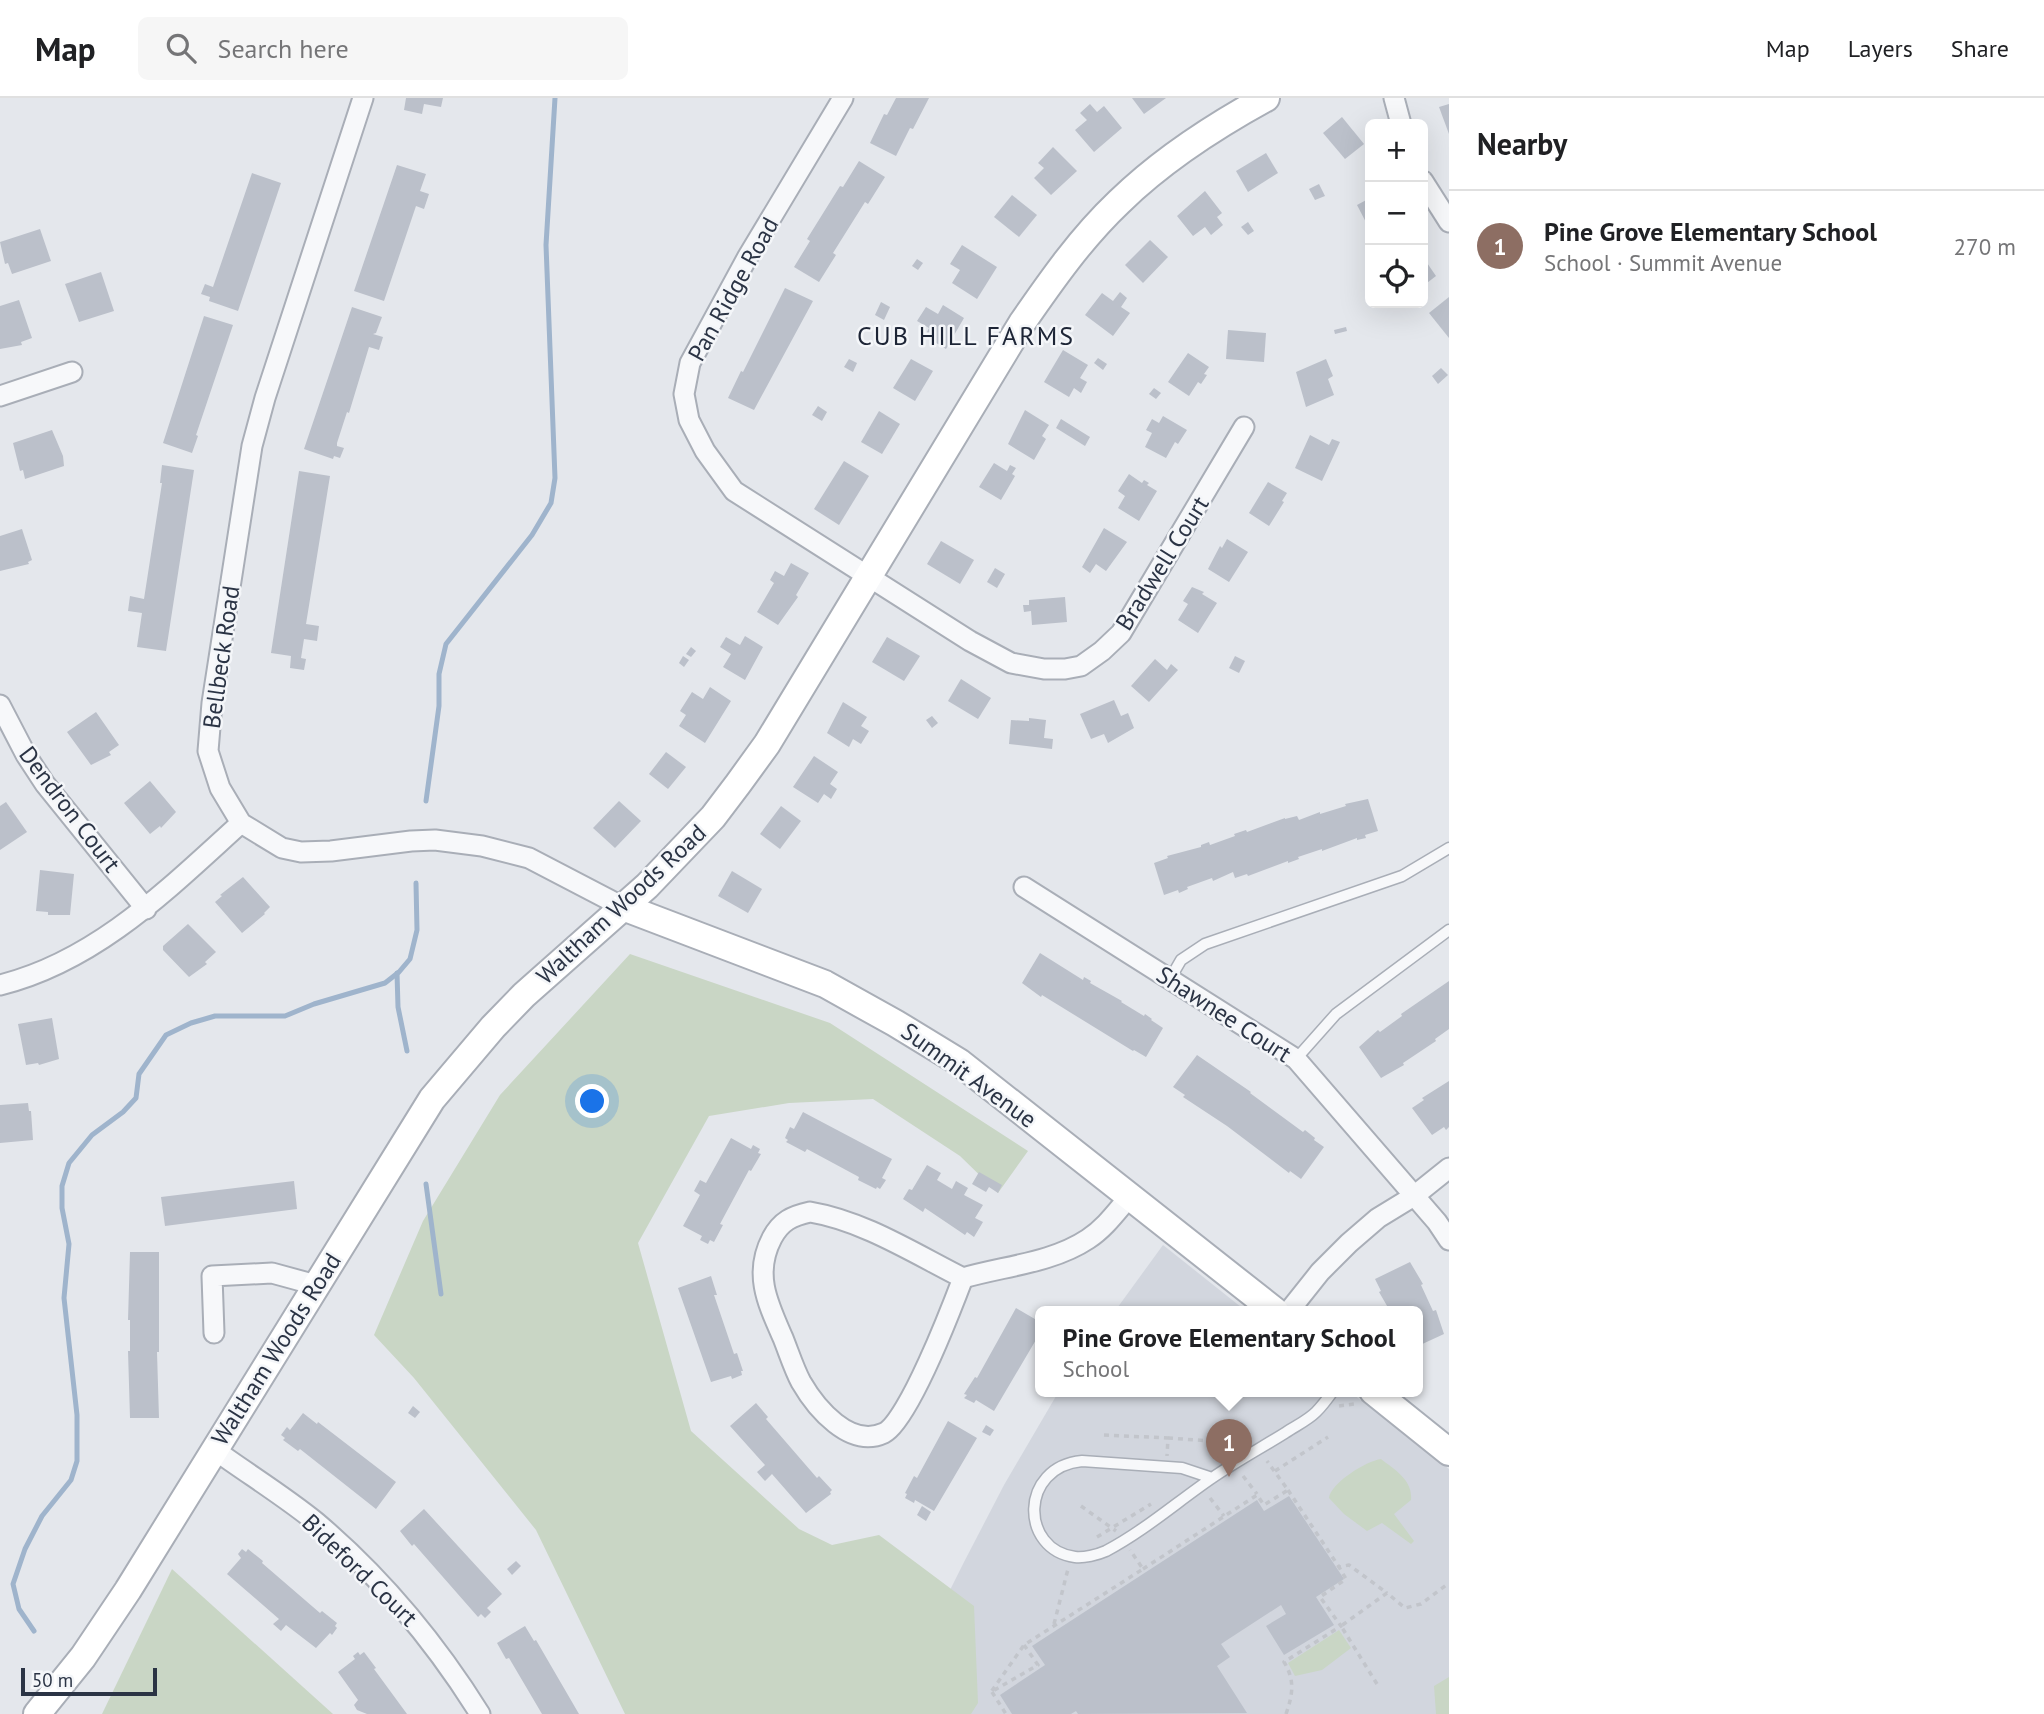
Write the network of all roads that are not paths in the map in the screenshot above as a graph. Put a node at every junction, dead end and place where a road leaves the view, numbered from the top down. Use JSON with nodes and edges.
{"nodes":[{"id":1,"x":363,"y":98,"type":"edge"},
{"id":2,"x":843,"y":98,"type":"edge"},
{"id":3,"x":1266,"y":98,"type":"edge"},
{"id":4,"x":1394,"y":98,"type":"edge"},
{"id":5,"x":1400,"y":119,"type":"edge"},
{"id":6,"x":1424,"y":182,"type":"edge"},
{"id":7,"x":1449,"y":222,"type":"edge"},
{"id":8,"x":72,"y":372,"type":"dead end"},
{"id":9,"x":0,"y":396,"type":"edge"},
{"id":10,"x":1244,"y":427,"type":"dead end"},
{"id":11,"x":868,"y":578,"type":"junction"},
{"id":12,"x":0,"y":705,"type":"edge"},
{"id":13,"x":241,"y":823,"type":"junction"},
{"id":14,"x":1449,"y":848,"type":"edge"},
{"id":15,"x":1024,"y":887,"type":"dead end"},
{"id":16,"x":623,"y":907,"type":"junction"},
{"id":17,"x":146,"y":909,"type":"junction"},
{"id":18,"x":1449,"y":930,"type":"edge"},
{"id":19,"x":1170,"y":979,"type":"junction"},
{"id":20,"x":0,"y":985,"type":"edge"},
{"id":21,"x":1296,"y":1059,"type":"junction"},
{"id":22,"x":1449,"y":1168,"type":"edge"},
{"id":23,"x":1130,"y":1196,"type":"junction"},
{"id":24,"x":1413,"y":1196,"type":"junction"},
{"id":25,"x":1449,"y":1240,"type":"edge"},
{"id":26,"x":963,"y":1278,"type":"junction"},
{"id":27,"x":316,"y":1285,"type":"junction"},
{"id":28,"x":1269,"y":1306,"type":"edge"},
{"id":29,"x":1293,"y":1306,"type":"edge"},
{"id":30,"x":214,"y":1333,"type":"dead end"},
{"id":31,"x":1328,"y":1397,"type":"edge"},
{"id":32,"x":1380,"y":1397,"type":"edge"},
{"id":33,"x":215,"y":1450,"type":"junction"},
{"id":34,"x":1449,"y":1452,"type":"edge"},
{"id":35,"x":1212,"y":1478,"type":"junction"},
{"id":36,"x":37,"y":1714,"type":"edge"},
{"id":37,"x":480,"y":1714,"type":"edge"}],
"edges":[{"from":1,"to":13,"type":"street","name":"Bellbeck Road"},
{"from":2,"to":11,"type":"street","name":"Pan Ridge Road"},
{"from":3,"to":11,"type":"street","name":"Waltham Woods Road"},
{"from":4,"to":5,"type":"street"},
{"from":6,"to":7,"type":"street"},
{"from":8,"to":9,"type":"street"},
{"from":10,"to":11,"type":"street","name":"Bradwell Court"},
{"from":11,"to":16,"type":"street","name":"Waltham Woods Road"},
{"from":12,"to":17,"type":"street","name":"Dendron Court"},
{"from":13,"to":16,"type":"street","name":"Bellbeck Road"},
{"from":13,"to":17,"type":"street"},
{"from":14,"to":19,"type":"lane"},
{"from":15,"to":19,"type":"street","name":"Shawnee Court"},
{"from":16,"to":23,"type":"street","name":"Summit Avenue"},
{"from":16,"to":27,"type":"street","name":"Waltham Woods Road"},
{"from":17,"to":20,"type":"street"},
{"from":18,"to":21,"type":"lane"},
{"from":19,"to":21,"type":"street","name":"Shawnee Court"},
{"from":21,"to":24,"type":"street","name":"Shawnee Court"},
{"from":22,"to":24,"type":"street"},
{"from":23,"to":26,"type":"street"},
{"from":23,"to":28,"type":"street","name":"Summit Avenue"},
{"from":24,"to":25,"type":"street","name":"Shawnee Court"},
{"from":24,"to":29,"type":"street"},
{"from":26,"to":26,"type":"street"},
{"from":27,"to":30,"type":"street"},
{"from":27,"to":33,"type":"street","name":"Waltham Woods Road"},
{"from":31,"to":35,"type":"lane"},
{"from":32,"to":34,"type":"street"},
{"from":33,"to":36,"type":"street","name":"Waltham Woods Road"},
{"from":33,"to":37,"type":"street","name":"Bideford Court"},
{"from":35,"to":35,"type":"lane"}]}
